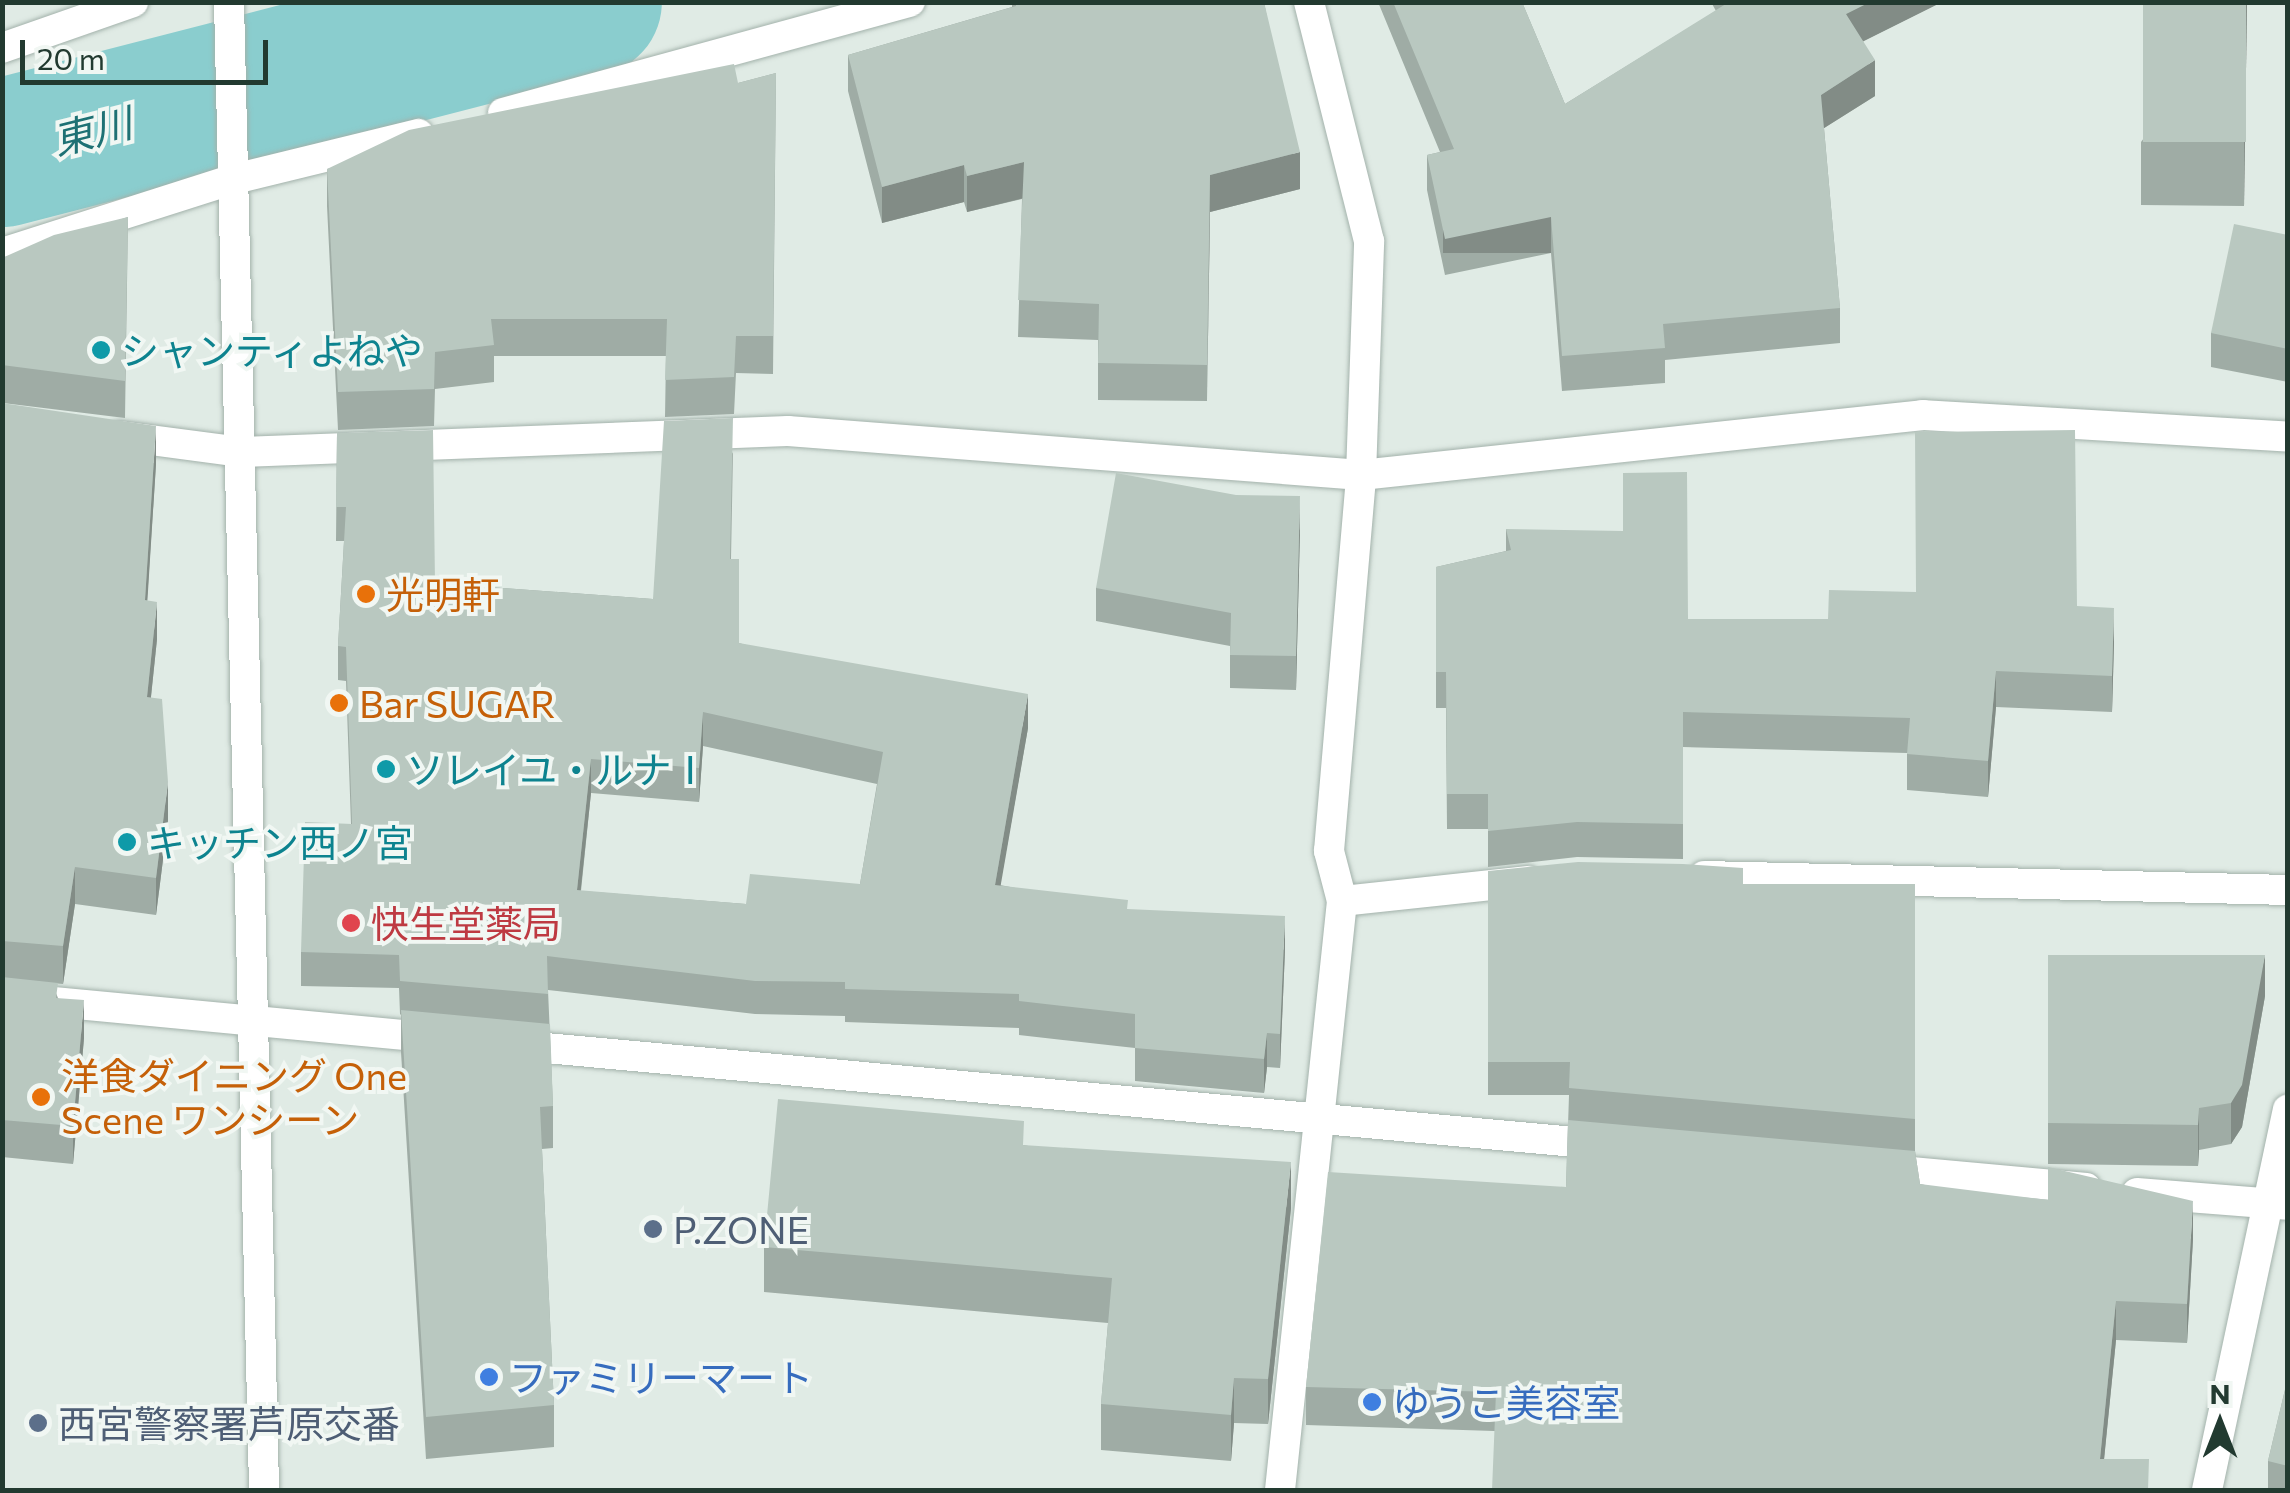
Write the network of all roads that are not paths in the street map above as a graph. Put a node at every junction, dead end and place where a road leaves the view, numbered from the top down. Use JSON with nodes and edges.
{"nodes":[{"id":1,"x":133,"y":2,"type":"edge"},
{"id":2,"x":910,"y":2,"type":"edge"},
{"id":3,"x":1309,"y":2,"type":"edge"},
{"id":4,"x":229,"y":9,"type":"edge"},
{"id":5,"x":2,"y":48,"type":"edge"},
{"id":6,"x":234,"y":165,"type":"junction"},
{"id":7,"x":2,"y":253,"type":"edge"},
{"id":8,"x":95,"y":432,"type":"edge"},
{"id":9,"x":2288,"y":437,"type":"edge"},
{"id":10,"x":242,"y":452,"type":"junction"},
{"id":11,"x":1361,"y":475,"type":"junction"},
{"id":12,"x":1674,"y":876,"type":"edge"},
{"id":13,"x":1558,"y":878,"type":"edge"},
{"id":14,"x":2288,"y":890,"type":"edge"},
{"id":15,"x":1342,"y":901,"type":"junction"},
{"id":16,"x":2,"y":997,"type":"edge"},
{"id":17,"x":249,"y":1021,"type":"junction"},
{"id":18,"x":2288,"y":1110,"type":"edge"},
{"id":19,"x":1316,"y":1118,"type":"junction"},
{"id":20,"x":1633,"y":1147,"type":"edge"},
{"id":21,"x":1850,"y":1167,"type":"edge"},
{"id":22,"x":2277,"y":1205,"type":"edge"},
{"id":23,"x":264,"y":1490,"type":"edge"},
{"id":24,"x":1280,"y":1490,"type":"edge"},
{"id":25,"x":2207,"y":1490,"type":"edge"}],
"edges":[{"from":1,"to":5,"type":"street"},
{"from":2,"to":6,"type":"street"},
{"from":3,"to":11,"type":"street"},
{"from":4,"to":6,"type":"street"},
{"from":6,"to":7,"type":"street"},
{"from":6,"to":10,"type":"street"},
{"from":8,"to":10,"type":"street"},
{"from":9,"to":11,"type":"street"},
{"from":10,"to":11,"type":"street"},
{"from":10,"to":17,"type":"street"},
{"from":11,"to":15,"type":"street"},
{"from":12,"to":14,"type":"street"},
{"from":13,"to":15,"type":"street"},
{"from":15,"to":19,"type":"street"},
{"from":16,"to":17,"type":"street"},
{"from":17,"to":19,"type":"street"},
{"from":17,"to":23,"type":"street"},
{"from":18,"to":22,"type":"street"},
{"from":19,"to":20,"type":"street"},
{"from":19,"to":24,"type":"street"},
{"from":21,"to":22,"type":"street"},
{"from":22,"to":25,"type":"street"}]}
